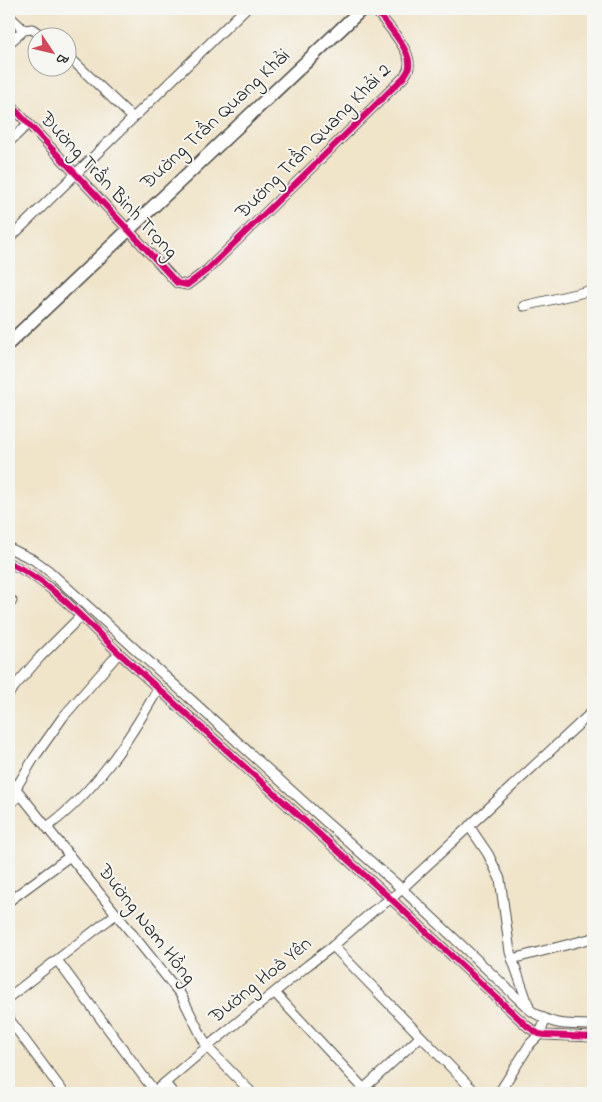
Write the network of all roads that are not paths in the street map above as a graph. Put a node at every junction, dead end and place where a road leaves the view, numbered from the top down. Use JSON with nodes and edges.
{"nodes":[{"id":1,"x":245,"y":9,"type":"edge"},
{"id":2,"x":362,"y":9,"type":"edge"},
{"id":3,"x":374,"y":9,"type":"edge"},
{"id":4,"x":9,"y":16,"type":"edge"},
{"id":5,"x":24,"y":30,"type":"junction"},
{"id":6,"x":28,"y":30,"type":"edge"},
{"id":7,"x":9,"y":43,"type":"edge"},
{"id":8,"x":78,"y":66,"type":"edge"},
{"id":9,"x":9,"y":103,"type":"edge"},
{"id":10,"x":133,"y":118,"type":"junction"},
{"id":11,"x":28,"y":124,"type":"junction"},
{"id":12,"x":9,"y":142,"type":"edge"},
{"id":13,"x":75,"y":175,"type":"junction"},
{"id":14,"x":128,"y":229,"type":"junction"},
{"id":15,"x":9,"y":239,"type":"edge"},
{"id":16,"x":187,"y":284,"type":"joint"},
{"id":17,"x":593,"y":290,"type":"edge"},
{"id":18,"x":524,"y":306,"type":"dead end"},
{"id":19,"x":9,"y":343,"type":"edge"},
{"id":20,"x":9,"y":548,"type":"edge"},
{"id":21,"x":9,"y":563,"type":"edge"},
{"id":22,"x":81,"y":616,"type":"junction"},
{"id":23,"x":119,"y":653,"type":"junction"},
{"id":24,"x":158,"y":688,"type":"junction"},
{"id":25,"x":9,"y":693,"type":"edge"},
{"id":26,"x":593,"y":711,"type":"edge"},
{"id":27,"x":9,"y":780,"type":"edge"},
{"id":28,"x":18,"y":792,"type":"junction"},
{"id":29,"x":9,"y":804,"type":"edge"},
{"id":30,"x":469,"y":826,"type":"junction"},
{"id":31,"x":47,"y":827,"type":"junction"},
{"id":32,"x":70,"y":856,"type":"junction"},
{"id":33,"x":401,"y":889,"type":"junction"},
{"id":34,"x":392,"y":898,"type":"junction"},
{"id":35,"x":9,"y":901,"type":"edge"},
{"id":36,"x":116,"y":914,"type":"junction"},
{"id":37,"x":593,"y":938,"type":"edge"},
{"id":38,"x":333,"y":946,"type":"junction"},
{"id":39,"x":512,"y":959,"type":"junction"},
{"id":40,"x":57,"y":960,"type":"junction"},
{"id":41,"x":275,"y":993,"type":"junction"},
{"id":42,"x":9,"y":997,"type":"edge"},
{"id":43,"x":530,"y":1010,"type":"junction"},
{"id":44,"x":9,"y":1018,"type":"edge"},
{"id":45,"x":545,"y":1021,"type":"junction"},
{"id":46,"x":593,"y":1025,"type":"edge"},
{"id":47,"x":540,"y":1034,"type":"junction"},
{"id":48,"x":593,"y":1037,"type":"edge"},
{"id":49,"x":420,"y":1038,"type":"junction"},
{"id":50,"x":207,"y":1046,"type":"junction"},
{"id":51,"x":165,"y":1083,"type":"junction"},
{"id":52,"x":362,"y":1091,"type":"edge"},
{"id":53,"x":154,"y":1092,"type":"edge"},
{"id":54,"x":64,"y":1093,"type":"edge"},
{"id":55,"x":173,"y":1093,"type":"edge"},
{"id":56,"x":252,"y":1093,"type":"edge"},
{"id":57,"x":476,"y":1093,"type":"edge"},
{"id":58,"x":499,"y":1093,"type":"edge"}],
"edges":[{"from":1,"to":10,"type":"street"},
{"from":2,"to":14,"type":"main road","name":"Đường Trần Quang Khải"},
{"from":3,"to":16,"type":"street","name":"Đường Trần Quang Khải 2"},
{"from":4,"to":5,"type":"street"},
{"from":5,"to":6,"type":"street"},
{"from":5,"to":7,"type":"street"},
{"from":8,"to":10,"type":"street"},
{"from":9,"to":11,"type":"street","name":"Đường Trần Bình Trọng"},
{"from":10,"to":13,"type":"street"},
{"from":11,"to":12,"type":"street"},
{"from":11,"to":13,"type":"street","name":"Đường Trần Bình Trọng"},
{"from":13,"to":14,"type":"street","name":"Đường Trần Bình Trọng"},
{"from":13,"to":15,"type":"street"},
{"from":14,"to":16,"type":"street","name":"Đường Trần Bình Trọng"},
{"from":14,"to":19,"type":"main road","name":"Đường Trần Quang Khải"},
{"from":17,"to":18,"type":"street"},
{"from":20,"to":33,"type":"street"},
{"from":21,"to":22,"type":"street"},
{"from":22,"to":23,"type":"street"},
{"from":22,"to":25,"type":"street"},
{"from":23,"to":24,"type":"street"},
{"from":23,"to":28,"type":"street"},
{"from":24,"to":31,"type":"street"},
{"from":24,"to":34,"type":"street"},
{"from":26,"to":30,"type":"street"},
{"from":27,"to":28,"type":"street","name":"Đường Nam Hồng"},
{"from":28,"to":29,"type":"street"},
{"from":28,"to":31,"type":"street","name":"Đường Nam Hồng"},
{"from":30,"to":33,"type":"street"},
{"from":30,"to":39,"type":"street"},
{"from":31,"to":32,"type":"street","name":"Đường Nam Hồng"},
{"from":32,"to":35,"type":"street"},
{"from":32,"to":36,"type":"street","name":"Đường Nam Hồng"},
{"from":33,"to":34,"type":"street","name":"Đường Hoà Yên"},
{"from":33,"to":43,"type":"street"},
{"from":34,"to":38,"type":"street","name":"Đường Hoà Yên"},
{"from":34,"to":47,"type":"street"},
{"from":36,"to":40,"type":"street"},
{"from":36,"to":50,"type":"street","name":"Đường Nam Hồng"},
{"from":37,"to":39,"type":"street"},
{"from":38,"to":41,"type":"street","name":"Đường Hoà Yên"},
{"from":38,"to":49,"type":"street"},
{"from":39,"to":43,"type":"street"},
{"from":40,"to":42,"type":"street"},
{"from":40,"to":53,"type":"street"},
{"from":41,"to":50,"type":"street","name":"Đường Hoà Yên"},
{"from":41,"to":52,"type":"street"},
{"from":43,"to":45,"type":"street"},
{"from":44,"to":54,"type":"street"},
{"from":45,"to":46,"type":"street"},
{"from":45,"to":47,"type":"street"},
{"from":47,"to":48,"type":"street"},
{"from":47,"to":58,"type":"street"},
{"from":49,"to":52,"type":"street"},
{"from":49,"to":57,"type":"street"},
{"from":50,"to":51,"type":"street","name":"Đường Hoà Yên"},
{"from":50,"to":56,"type":"street","name":"Đường Nam Hồng"},
{"from":51,"to":53,"type":"street","name":"Đường Hoà Yên"},
{"from":51,"to":55,"type":"street"}]}
